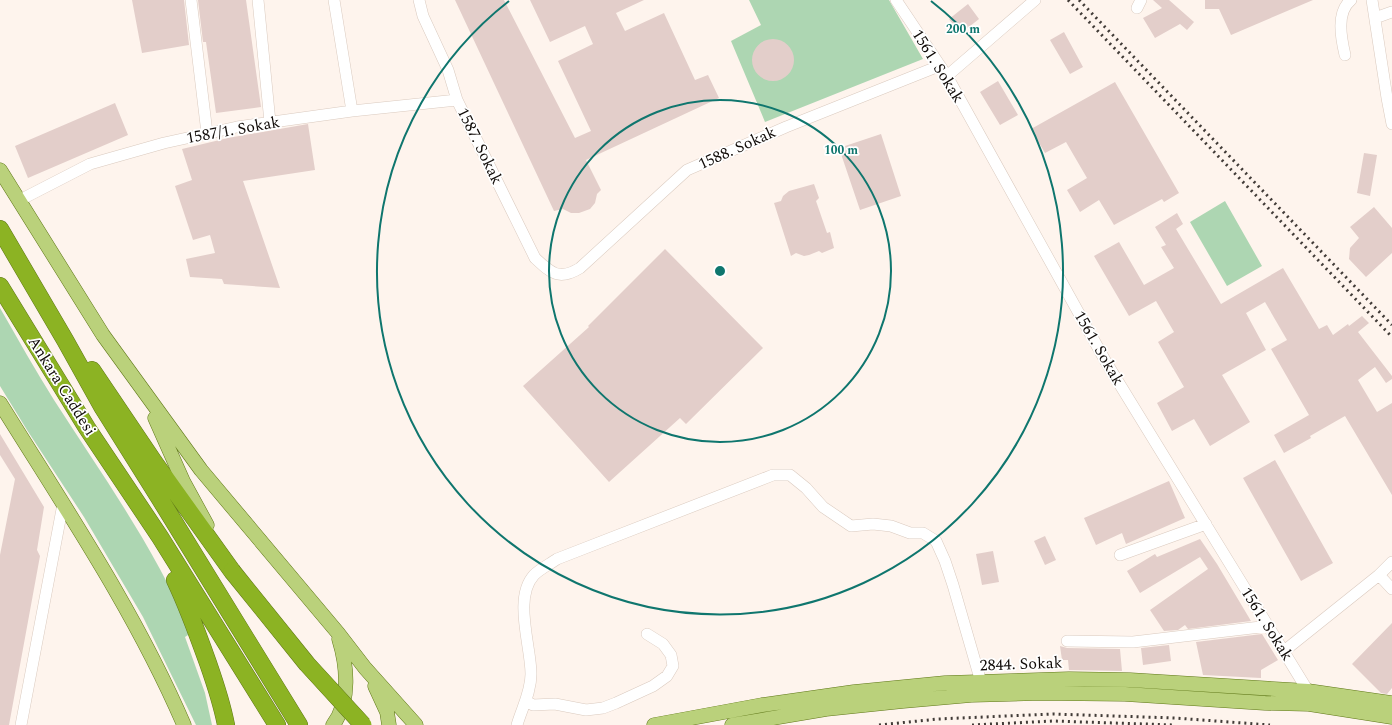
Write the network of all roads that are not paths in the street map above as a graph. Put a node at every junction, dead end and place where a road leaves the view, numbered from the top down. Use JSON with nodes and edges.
{"nodes":[{"id":1,"x":191,"y":0,"type":"edge"},
{"id":2,"x":258,"y":0,"type":"edge"},
{"id":3,"x":334,"y":0,"type":"edge"},
{"id":4,"x":419,"y":0,"type":"edge"},
{"id":5,"x":896,"y":0,"type":"edge"},
{"id":6,"x":1035,"y":0,"type":"edge"},
{"id":7,"x":1351,"y":0,"type":"edge"},
{"id":8,"x":1372,"y":0,"type":"edge"},
{"id":9,"x":1392,"y":12,"type":"edge"},
{"id":10,"x":1375,"y":18,"type":"junction"},
{"id":11,"x":1344,"y":55,"type":"dead end"},
{"id":12,"x":939,"y":66,"type":"junction"},
{"id":13,"x":947,"y":76,"type":"junction"},
{"id":14,"x":457,"y":100,"type":"junction"},
{"id":15,"x":1390,"y":106,"type":"edge"},
{"id":16,"x":352,"y":111,"type":"junction"},
{"id":17,"x":270,"y":122,"type":"junction"},
{"id":18,"x":1392,"y":124,"type":"edge"},
{"id":19,"x":206,"y":133,"type":"junction"},
{"id":20,"x":0,"y":170,"type":"edge"},
{"id":21,"x":20,"y":200,"type":"junction"},
{"id":22,"x":0,"y":229,"type":"edge"},
{"id":23,"x":562,"y":276,"type":"joint"},
{"id":24,"x":0,"y":286,"type":"edge"},
{"id":25,"x":65,"y":340,"type":"junction"},
{"id":26,"x":143,"y":392,"type":"junction"},
{"id":27,"x":0,"y":402,"type":"edge"},
{"id":28,"x":124,"y":485,"type":"junction"},
{"id":29,"x":63,"y":504,"type":"junction"},
{"id":30,"x":1206,"y":524,"type":"junction"},
{"id":31,"x":1120,"y":555,"type":"dead end"},
{"id":32,"x":1392,"y":562,"type":"edge"},
{"id":33,"x":232,"y":571,"type":"junction"},
{"id":34,"x":1379,"y":575,"type":"junction"},
{"id":35,"x":1392,"y":589,"type":"edge"},
{"id":36,"x":1269,"y":626,"type":"junction"},
{"id":37,"x":338,"y":633,"type":"junction"},
{"id":38,"x":647,"y":634,"type":"dead end"},
{"id":39,"x":1067,"y":641,"type":"dead end"},
{"id":40,"x":1284,"y":651,"type":"junction"},
{"id":41,"x":365,"y":668,"type":"junction"},
{"id":42,"x":981,"y":682,"type":"junction"},
{"id":43,"x":169,"y":690,"type":"junction"},
{"id":44,"x":1309,"y":697,"type":"junction"},
{"id":45,"x":526,"y":701,"type":"junction"},
{"id":46,"x":1392,"y":703,"type":"edge"},
{"id":47,"x":1392,"y":717,"type":"edge"},
{"id":48,"x":21,"y":725,"type":"edge"},
{"id":49,"x":184,"y":725,"type":"edge"},
{"id":50,"x":190,"y":725,"type":"edge"},
{"id":51,"x":226,"y":725,"type":"edge"},
{"id":52,"x":277,"y":725,"type":"edge"},
{"id":53,"x":299,"y":725,"type":"edge"},
{"id":54,"x":333,"y":725,"type":"edge"},
{"id":55,"x":363,"y":725,"type":"edge"},
{"id":56,"x":388,"y":725,"type":"edge"},
{"id":57,"x":416,"y":725,"type":"edge"},
{"id":58,"x":517,"y":725,"type":"edge"},
{"id":59,"x":654,"y":725,"type":"edge"},
{"id":60,"x":732,"y":725,"type":"edge"}],
"edges":[{"from":1,"to":19,"type":"street"},
{"from":2,"to":17,"type":"street"},
{"from":3,"to":16,"type":"street"},
{"from":4,"to":14,"type":"street","name":"1587. Sokak"},
{"from":5,"to":12,"type":"street","name":"1561. Sokak"},
{"from":6,"to":13,"type":"street"},
{"from":7,"to":11,"type":"street"},
{"from":8,"to":10,"type":"street"},
{"from":9,"to":10,"type":"street"},
{"from":10,"to":15,"type":"street"},
{"from":12,"to":13,"type":"street","name":"1561. Sokak"},
{"from":12,"to":23,"type":"street","name":"1588. Sokak"},
{"from":13,"to":30,"type":"street","name":"1561. Sokak"},
{"from":14,"to":16,"type":"street","name":"1587/1. Sokak"},
{"from":14,"to":23,"type":"street","name":"1587. Sokak"},
{"from":15,"to":18,"type":"street"},
{"from":16,"to":17,"type":"street","name":"1587/1. Sokak"},
{"from":17,"to":19,"type":"street","name":"1587/1. Sokak"},
{"from":19,"to":21,"type":"street","name":"1587/1. Sokak"},
{"from":20,"to":21,"type":"main road"},
{"from":21,"to":26,"type":"main road"},
{"from":22,"to":25,"type":"highway","name":"Ankara Caddesi"},
{"from":24,"to":28,"type":"highway","name":"Ankara Caddesi"},
{"from":25,"to":33,"type":"highway"},
{"from":25,"to":53,"type":"highway"},
{"from":26,"to":33,"type":"main road"},
{"from":26,"to":37,"type":"main road"},
{"from":27,"to":29,"type":"main road"},
{"from":28,"to":51,"type":"highway"},
{"from":28,"to":52,"type":"highway"},
{"from":29,"to":43,"type":"main road"},
{"from":29,"to":48,"type":"street"},
{"from":30,"to":31,"type":"street"},
{"from":30,"to":36,"type":"street","name":"1561. Sokak"},
{"from":32,"to":34,"type":"street"},
{"from":33,"to":55,"type":"highway","bridge":true},
{"from":34,"to":35,"type":"street"},
{"from":34,"to":40,"type":"street"},
{"from":36,"to":39,"type":"street"},
{"from":36,"to":40,"type":"street","name":"1561. Sokak"},
{"from":37,"to":41,"type":"main road"},
{"from":37,"to":54,"type":"main road"},
{"from":38,"to":45,"type":"street"},
{"from":40,"to":44,"type":"street","name":"1561. Sokak"},
{"from":41,"to":56,"type":"main road"},
{"from":41,"to":57,"type":"main road"},
{"from":42,"to":44,"type":"main road","name":"2844. Sokak"},
{"from":42,"to":45,"type":"street"},
{"from":42,"to":59,"type":"main road","name":"2844. Sokak"},
{"from":43,"to":49,"type":"main road"},
{"from":43,"to":50,"type":"main road"},
{"from":44,"to":46,"type":"main road","name":"2844. Sokak"},
{"from":44,"to":47,"type":"main road","name":"2844. Sokak"},
{"from":44,"to":60,"type":"main road","name":"2844. Sokak"},
{"from":45,"to":58,"type":"street"}]}
